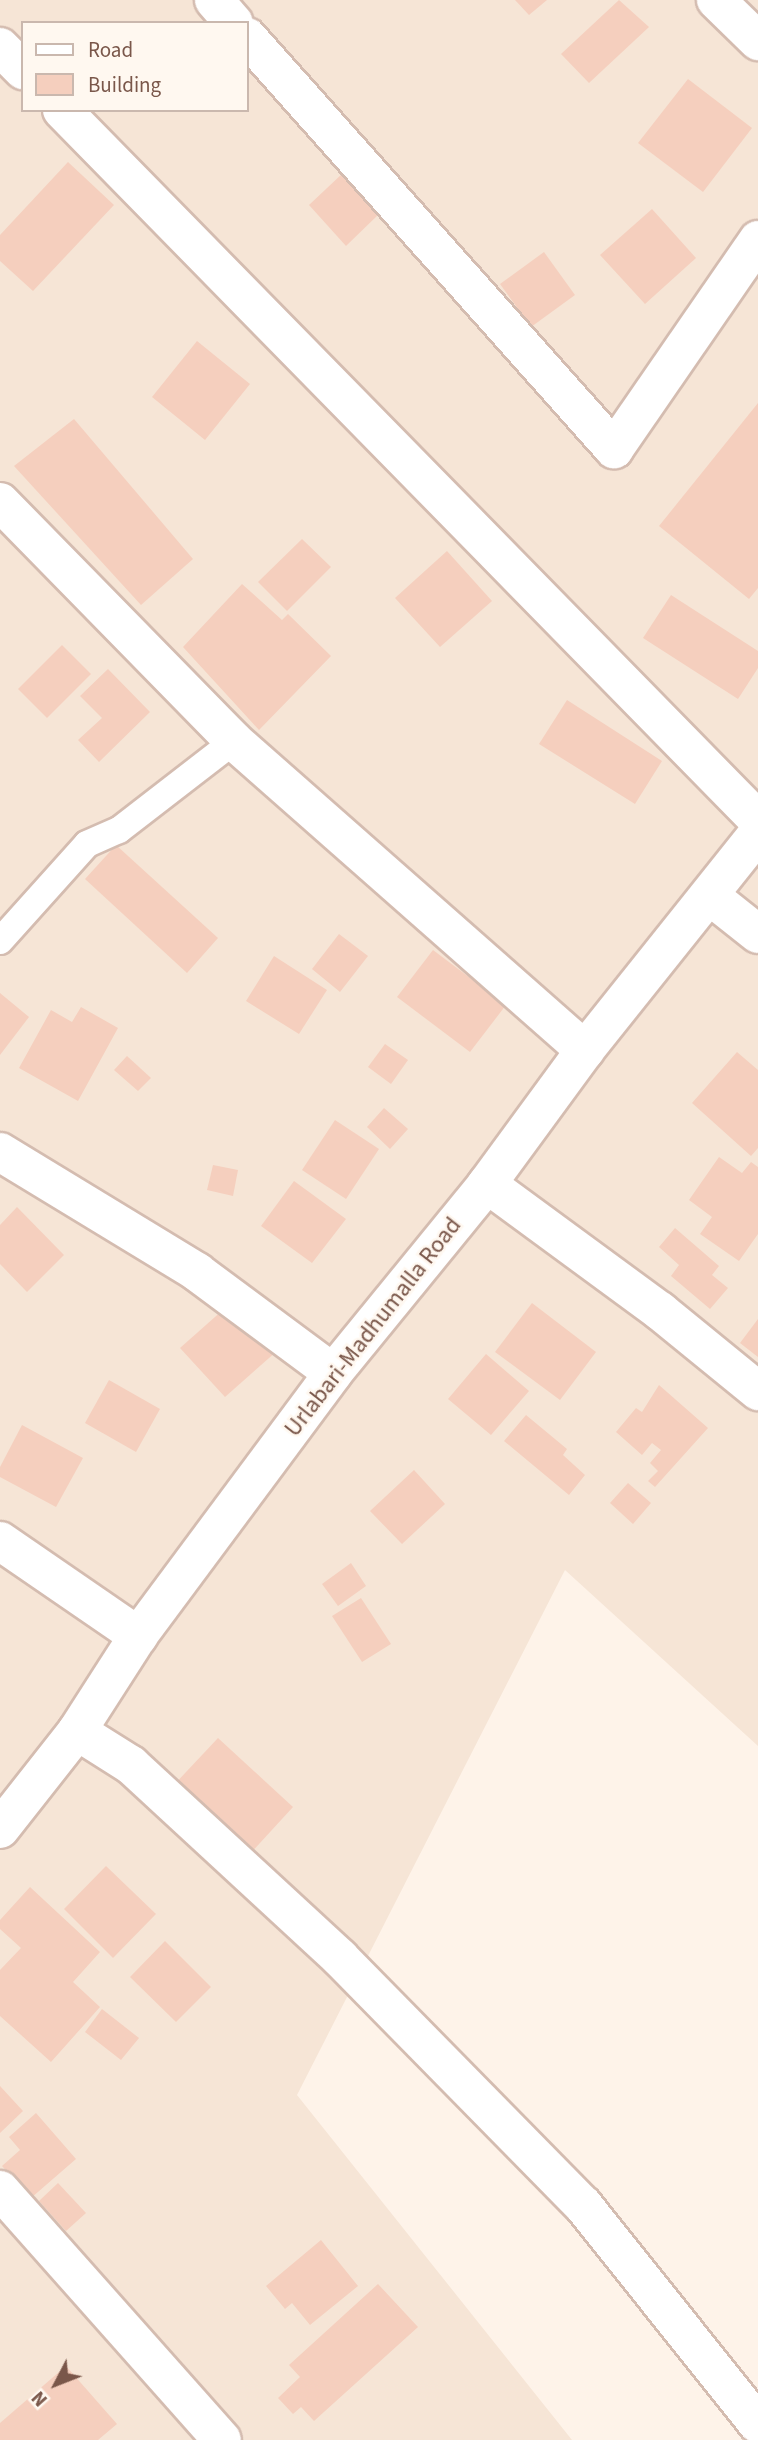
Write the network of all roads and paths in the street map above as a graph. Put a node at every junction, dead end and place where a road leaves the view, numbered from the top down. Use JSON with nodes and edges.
{"nodes":[{"id":1,"x":214,"y":0,"type":"edge"},
{"id":2,"x":716,"y":0,"type":"edge"},
{"id":3,"x":232,"y":21,"type":"edge"},
{"id":4,"x":248,"y":38,"type":"edge"},
{"id":5,"x":758,"y":41,"type":"edge"},
{"id":6,"x":0,"y":47,"type":"edge"},
{"id":7,"x":21,"y":68,"type":"edge"},
{"id":8,"x":64,"y":112,"type":"edge"},
{"id":9,"x":758,"y":240,"type":"edge"},
{"id":10,"x":0,"y":502,"type":"edge"},
{"id":11,"x":234,"y":741,"type":"junction"},
{"id":12,"x":758,"y":820,"type":"edge"},
{"id":13,"x":758,"y":833,"type":"edge"},
{"id":14,"x":710,"y":896,"type":"junction"},
{"id":15,"x":758,"y":934,"type":"edge"},
{"id":16,"x":0,"y":942,"type":"edge"},
{"id":17,"x":585,"y":1050,"type":"junction"},
{"id":18,"x":0,"y":1152,"type":"edge"},
{"id":19,"x":486,"y":1184,"type":"junction"},
{"id":20,"x":333,"y":1373,"type":"junction"},
{"id":21,"x":758,"y":1391,"type":"edge"},
{"id":22,"x":0,"y":1541,"type":"edge"},
{"id":23,"x":138,"y":1636,"type":"junction"},
{"id":24,"x":77,"y":1731,"type":"junction"},
{"id":25,"x":0,"y":1829,"type":"edge"},
{"id":26,"x":0,"y":2190,"type":"edge"},
{"id":27,"x":758,"y":2424,"type":"edge"},
{"id":28,"x":222,"y":2440,"type":"edge"}],
"edges":[{"from":1,"to":3,"type":"street"},
{"from":2,"to":5,"type":"street"},
{"from":4,"to":9,"type":"street"},
{"from":6,"to":7,"type":"street"},
{"from":8,"to":12,"type":"street"},
{"from":10,"to":11,"type":"street"},
{"from":11,"to":16,"type":"lane"},
{"from":11,"to":17,"type":"street"},
{"from":13,"to":14,"type":"street","name":"Urlabari-Madhumalla Road"},
{"from":14,"to":15,"type":"street"},
{"from":14,"to":17,"type":"street","name":"Urlabari-Madhumalla Road"},
{"from":17,"to":19,"type":"street","name":"Urlabari-Madhumalla Road"},
{"from":18,"to":20,"type":"street"},
{"from":19,"to":20,"type":"street","name":"Urlabari-Madhumalla Road"},
{"from":19,"to":21,"type":"street"},
{"from":20,"to":23,"type":"street","name":"Urlabari-Madhumalla Road"},
{"from":22,"to":23,"type":"street"},
{"from":23,"to":24,"type":"street","name":"Urlabari-Madhumalla Road"},
{"from":24,"to":25,"type":"street","name":"Urlabari-Madhumalla Road"},
{"from":24,"to":27,"type":"street"},
{"from":26,"to":28,"type":"street"}]}
